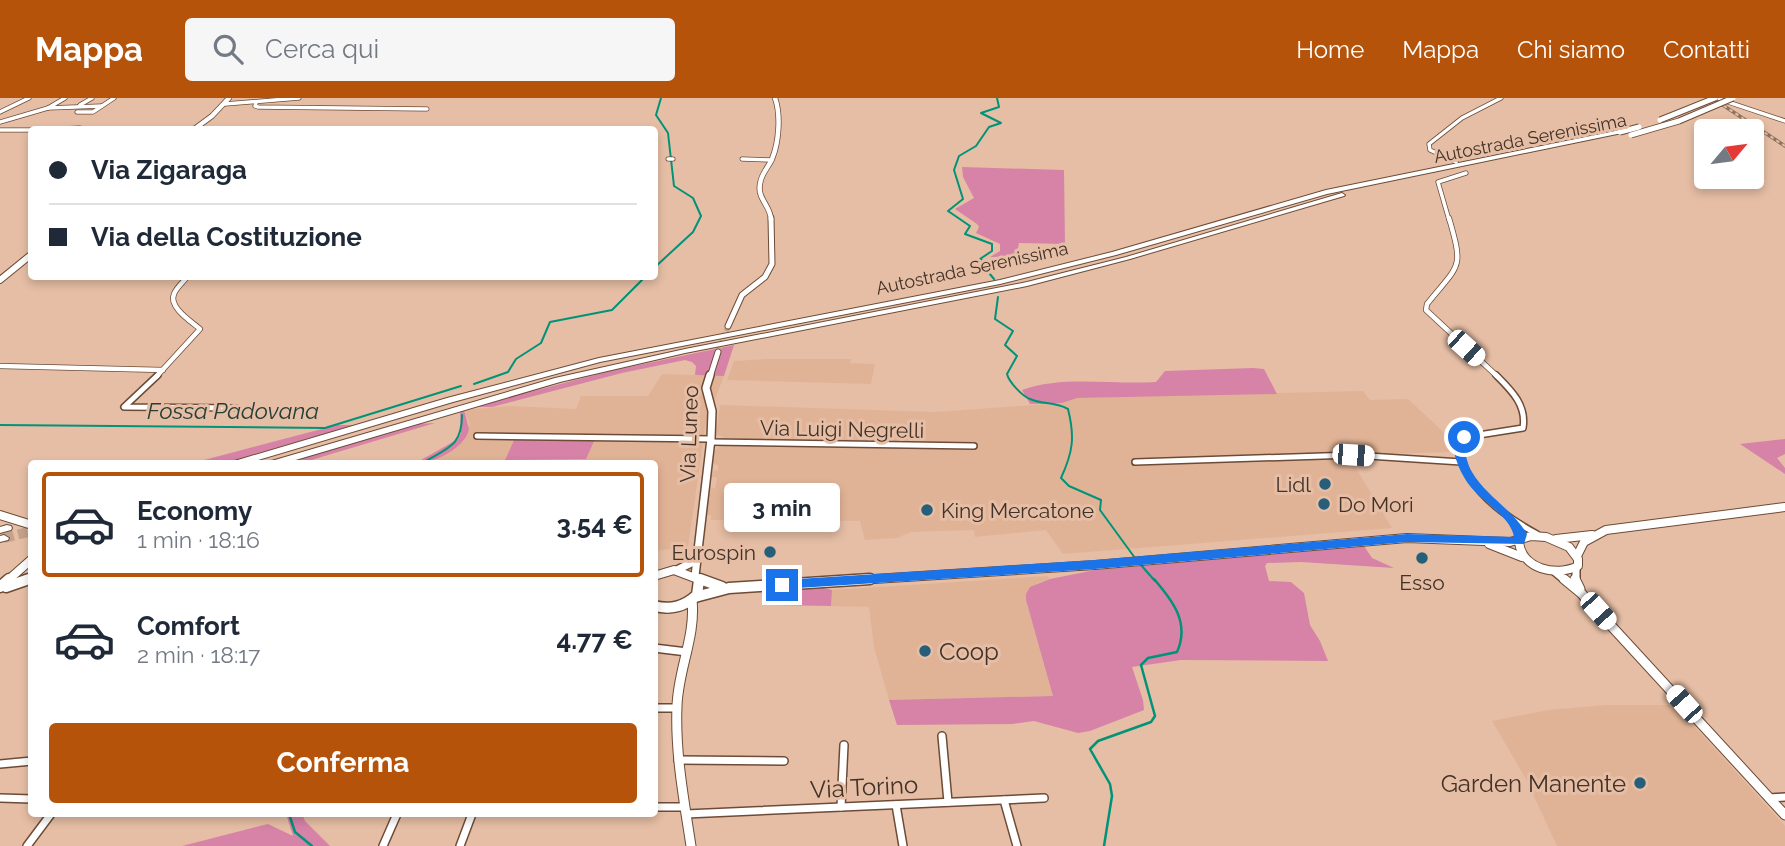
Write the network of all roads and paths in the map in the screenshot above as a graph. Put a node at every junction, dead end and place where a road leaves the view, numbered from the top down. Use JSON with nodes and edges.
{"nodes":[{"id":1,"x":29,"y":98,"type":"edge"},
{"id":2,"x":65,"y":98,"type":"edge"},
{"id":3,"x":92,"y":98,"type":"edge"},
{"id":4,"x":114,"y":98,"type":"edge"},
{"id":5,"x":229,"y":98,"type":"edge"},
{"id":6,"x":299,"y":98,"type":"edge"},
{"id":7,"x":775,"y":98,"type":"edge"},
{"id":8,"x":1501,"y":98,"type":"edge"},
{"id":9,"x":1733,"y":98,"type":"edge"},
{"id":10,"x":1717,"y":99,"type":"edge"},
{"id":11,"x":225,"y":104,"type":"junction"},
{"id":12,"x":256,"y":105,"type":"junction"},
{"id":13,"x":102,"y":106,"type":"junction"},
{"id":14,"x":77,"y":107,"type":"junction"},
{"id":15,"x":48,"y":108,"type":"junction"},
{"id":16,"x":427,"y":109,"type":"dead end"},
{"id":17,"x":0,"y":112,"type":"edge"},
{"id":18,"x":77,"y":112,"type":"dead end"},
{"id":19,"x":1,"y":121,"type":"edge"},
{"id":20,"x":1785,"y":121,"type":"edge"},
{"id":21,"x":198,"y":126,"type":"edge"},
{"id":22,"x":0,"y":130,"type":"edge"},
{"id":23,"x":28,"y":130,"type":"edge"},
{"id":24,"x":742,"y":159,"type":"dead end"},
{"id":25,"x":772,"y":160,"type":"junction"},
{"id":26,"x":1456,"y":162,"type":"dead end"},
{"id":27,"x":1466,"y":173,"type":"dead end"},
{"id":28,"x":28,"y":257,"type":"edge"},
{"id":29,"x":0,"y":280,"type":"edge"},
{"id":30,"x":185,"y":280,"type":"edge"},
{"id":31,"x":728,"y":327,"type":"tunnel mouth"},
{"id":32,"x":718,"y":352,"type":"tunnel mouth"},
{"id":33,"x":0,"y":366,"type":"edge"},
{"id":34,"x":163,"y":370,"type":"junction"},
{"id":35,"x":238,"y":408,"type":"dead end"},
{"id":36,"x":477,"y":436,"type":"dead end"},
{"id":37,"x":710,"y":440,"type":"junction"},
{"id":38,"x":974,"y":446,"type":"dead end"},
{"id":39,"x":248,"y":460,"type":"edge"},
{"id":40,"x":284,"y":460,"type":"edge"},
{"id":41,"x":1135,"y":462,"type":"dead end"},
{"id":42,"x":1461,"y":462,"type":"junction"},
{"id":43,"x":1785,"y":507,"type":"edge"},
{"id":44,"x":0,"y":515,"type":"edge"},
{"id":45,"x":1508,"y":516,"type":"junction"},
{"id":46,"x":28,"y":523,"type":"edge"},
{"id":47,"x":1595,"y":535,"type":"junction"},
{"id":48,"x":1540,"y":536,"type":"junction"},
{"id":49,"x":1550,"y":538,"type":"junction"},
{"id":50,"x":1476,"y":540,"type":"junction"},
{"id":51,"x":1520,"y":540,"type":"junction"},
{"id":52,"x":1577,"y":556,"type":"junction"},
{"id":53,"x":1528,"y":560,"type":"junction"},
{"id":54,"x":695,"y":561,"type":"junction"},
{"id":55,"x":28,"y":563,"type":"edge"},
{"id":56,"x":1576,"y":569,"type":"junction"},
{"id":57,"x":677,"y":570,"type":"junction"},
{"id":58,"x":1554,"y":571,"type":"junction"},
{"id":59,"x":658,"y":575,"type":"edge"},
{"id":60,"x":697,"y":578,"type":"junction"},
{"id":61,"x":28,"y":579,"type":"edge"},
{"id":62,"x":0,"y":588,"type":"edge"},
{"id":63,"x":729,"y":588,"type":"junction"},
{"id":64,"x":1581,"y":593,"type":"junction"},
{"id":65,"x":694,"y":599,"type":"junction"},
{"id":66,"x":658,"y":606,"type":"edge"},
{"id":67,"x":677,"y":608,"type":"junction"},
{"id":68,"x":692,"y":624,"type":"junction"},
{"id":69,"x":658,"y":648,"type":"edge"},
{"id":70,"x":687,"y":652,"type":"junction"},
{"id":71,"x":658,"y":708,"type":"edge"},
{"id":72,"x":677,"y":708,"type":"junction"},
{"id":73,"x":942,"y":736,"type":"dead end"},
{"id":74,"x":844,"y":745,"type":"dead end"},
{"id":75,"x":678,"y":760,"type":"junction"},
{"id":76,"x":28,"y":761,"type":"edge"},
{"id":77,"x":784,"y":761,"type":"dead end"},
{"id":78,"x":0,"y":764,"type":"edge"},
{"id":79,"x":1785,"y":797,"type":"edge"},
{"id":80,"x":0,"y":798,"type":"edge"},
{"id":81,"x":1044,"y":798,"type":"dead end"},
{"id":82,"x":1770,"y":798,"type":"junction"},
{"id":83,"x":28,"y":799,"type":"edge"},
{"id":84,"x":1003,"y":800,"type":"junction"},
{"id":85,"x":948,"y":802,"type":"junction"},
{"id":86,"x":896,"y":805,"type":"junction"},
{"id":87,"x":658,"y":807,"type":"edge"},
{"id":88,"x":841,"y":807,"type":"junction"},
{"id":89,"x":685,"y":810,"type":"junction"},
{"id":90,"x":1785,"y":815,"type":"edge"},
{"id":91,"x":49,"y":817,"type":"edge"},
{"id":92,"x":396,"y":817,"type":"edge"},
{"id":93,"x":471,"y":817,"type":"edge"},
{"id":94,"x":27,"y":846,"type":"edge"},
{"id":95,"x":383,"y":846,"type":"edge"},
{"id":96,"x":460,"y":846,"type":"edge"},
{"id":97,"x":691,"y":846,"type":"edge"},
{"id":98,"x":904,"y":846,"type":"edge"},
{"id":99,"x":1017,"y":846,"type":"edge"}],
"edges":[{"from":1,"to":17,"type":"street"},
{"from":2,"to":15,"type":"street"},
{"from":3,"to":14,"type":"street"},
{"from":4,"to":13,"type":"street"},
{"from":5,"to":11,"type":"main road"},
{"from":6,"to":12,"type":"street"},
{"from":7,"to":25,"type":"street"},
{"from":8,"to":26,"type":"street"},
{"from":9,"to":40,"type":"highway","name":"Autostrada Serenissima","bridge":true},
{"from":10,"to":20,"type":"street"},
{"from":10,"to":39,"type":"highway","name":"Autostrada Serenissima","bridge":true},
{"from":11,"to":12,"type":"street"},
{"from":11,"to":21,"type":"main road"},
{"from":12,"to":16,"type":"street"},
{"from":13,"to":14,"type":"street"},
{"from":13,"to":18,"type":"street"},
{"from":14,"to":15,"type":"street"},
{"from":15,"to":19,"type":"street"},
{"from":22,"to":23,"type":"street"},
{"from":24,"to":25,"type":"street"},
{"from":25,"to":31,"type":"street"},
{"from":27,"to":42,"type":"street"},
{"from":28,"to":29,"type":"main road"},
{"from":30,"to":34,"type":"street"},
{"from":32,"to":37,"type":"street","name":"Via Luneo"},
{"from":33,"to":34,"type":"street"},
{"from":34,"to":35,"type":"street"},
{"from":36,"to":37,"type":"street","name":"Via Luigi Negrelli"},
{"from":37,"to":38,"type":"street","name":"Via Luigi Negrelli"},
{"from":37,"to":54,"type":"street","name":"Via Luneo"},
{"from":41,"to":42,"type":"street"},
{"from":42,"to":45,"type":"street"},
{"from":43,"to":47,"type":"main road"},
{"from":44,"to":46,"type":"main road"},
{"from":45,"to":48,"type":"street"},
{"from":45,"to":51,"type":"street"},
{"from":47,"to":49,"type":"main road"},
{"from":47,"to":52,"type":"main road"},
{"from":48,"to":49,"type":"main road"},
{"from":48,"to":51,"type":"main road"},
{"from":49,"to":52,"type":"main road"},
{"from":50,"to":51,"type":"main road"},
{"from":50,"to":53,"type":"main road"},
{"from":50,"to":63,"type":"main road"},
{"from":51,"to":53,"type":"main road"},
{"from":52,"to":56,"type":"main road"},
{"from":53,"to":58,"type":"main road"},
{"from":54,"to":57,"type":"street"},
{"from":54,"to":60,"type":"street","name":"Via Luneo"},
{"from":55,"to":62,"type":"main road"},
{"from":56,"to":58,"type":"main road"},
{"from":56,"to":64,"type":"street"},
{"from":57,"to":59,"type":"main road"},
{"from":57,"to":60,"type":"main road"},
{"from":58,"to":64,"type":"street"},
{"from":60,"to":63,"type":"main road"},
{"from":60,"to":65,"type":"main road"},
{"from":61,"to":62,"type":"main road"},
{"from":63,"to":65,"type":"main road"},
{"from":64,"to":82,"type":"street"},
{"from":65,"to":67,"type":"main road"},
{"from":65,"to":68,"type":"street"},
{"from":66,"to":67,"type":"main road"},
{"from":67,"to":68,"type":"street"},
{"from":68,"to":70,"type":"street"},
{"from":69,"to":70,"type":"street"},
{"from":70,"to":72,"type":"street"},
{"from":71,"to":72,"type":"street"},
{"from":72,"to":75,"type":"street"},
{"from":73,"to":85,"type":"street"},
{"from":74,"to":88,"type":"street"},
{"from":75,"to":77,"type":"street"},
{"from":75,"to":89,"type":"street"},
{"from":76,"to":78,"type":"street"},
{"from":79,"to":82,"type":"street"},
{"from":80,"to":83,"type":"street"},
{"from":81,"to":84,"type":"street","name":"Via Torino"},
{"from":82,"to":90,"type":"street"},
{"from":84,"to":85,"type":"street","name":"Via Torino"},
{"from":84,"to":99,"type":"street"},
{"from":85,"to":86,"type":"street","name":"Via Torino"},
{"from":86,"to":88,"type":"street","name":"Via Torino"},
{"from":86,"to":98,"type":"street"},
{"from":87,"to":89,"type":"street","name":"Via Torino"},
{"from":88,"to":89,"type":"street","name":"Via Torino"},
{"from":89,"to":97,"type":"street"},
{"from":91,"to":94,"type":"street"},
{"from":92,"to":95,"type":"street"},
{"from":93,"to":96,"type":"street"}]}
